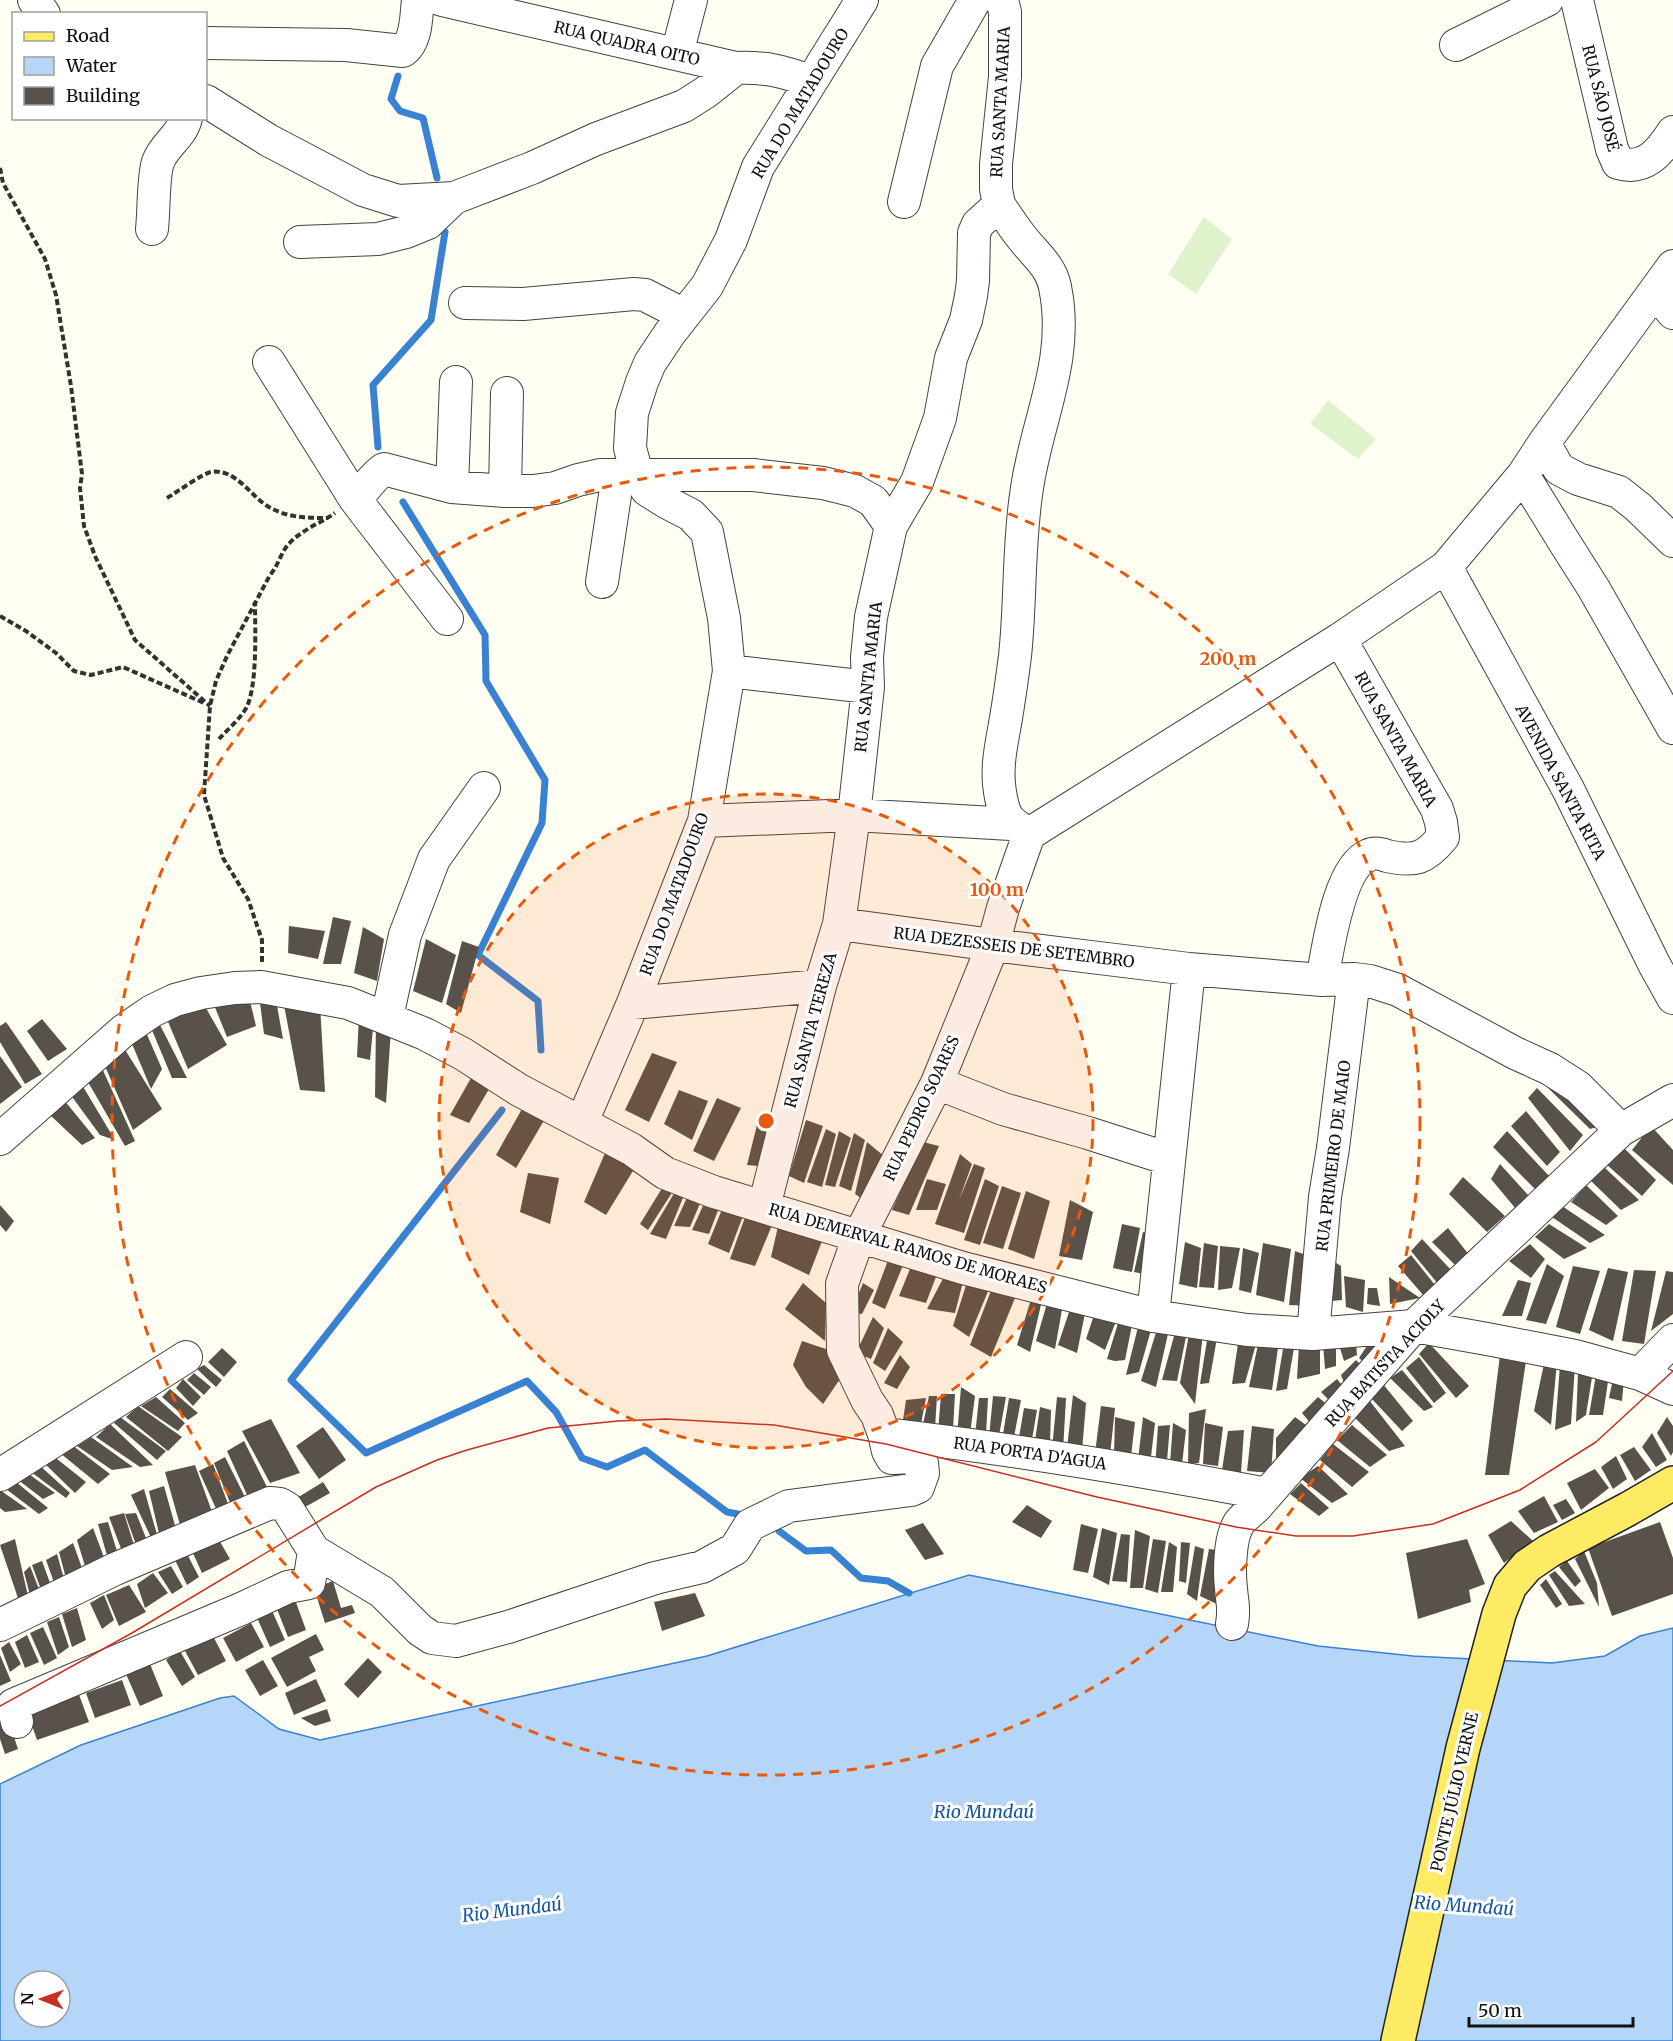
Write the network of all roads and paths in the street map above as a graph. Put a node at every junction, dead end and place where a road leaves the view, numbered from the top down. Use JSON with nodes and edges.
{"nodes":[{"id":1,"x":418,"y":0,"type":"edge"},
{"id":2,"x":442,"y":0,"type":"edge"},
{"id":3,"x":691,"y":0,"type":"edge"},
{"id":4,"x":862,"y":0,"type":"edge"},
{"id":5,"x":975,"y":0,"type":"edge"},
{"id":6,"x":1002,"y":0,"type":"edge"},
{"id":7,"x":1547,"y":0,"type":"edge"},
{"id":8,"x":1577,"y":0,"type":"edge"},
{"id":9,"x":207,"y":43,"type":"edge"},
{"id":10,"x":1456,"y":45,"type":"dead end"},
{"id":11,"x":677,"y":54,"type":"junction"},
{"id":12,"x":736,"y":68,"type":"junction"},
{"id":13,"x":810,"y":81,"type":"junction"},
{"id":14,"x":207,"y":102,"type":"edge"},
{"id":15,"x":186,"y":120,"type":"edge"},
{"id":16,"x":1673,"y":132,"type":"edge"},
{"id":17,"x":0,"y":168,"type":"edge"},
{"id":18,"x":454,"y":198,"type":"junction"},
{"id":19,"x":903,"y":202,"type":"dead end"},
{"id":20,"x":999,"y":205,"type":"junction"},
{"id":21,"x":152,"y":229,"type":"dead end"},
{"id":22,"x":300,"y":242,"type":"dead end"},
{"id":23,"x":1667,"y":290,"type":"edge"},
{"id":24,"x":465,"y":303,"type":"dead end"},
{"id":25,"x":684,"y":315,"type":"junction"},
{"id":26,"x":269,"y":362,"type":"dead end"},
{"id":27,"x":456,"y":382,"type":"dead end"},
{"id":28,"x":507,"y":393,"type":"dead end"},
{"id":29,"x":1544,"y":443,"type":"junction"},
{"id":30,"x":627,"y":474,"type":"junction"},
{"id":31,"x":1524,"y":475,"type":"junction"},
{"id":32,"x":452,"y":487,"type":"junction"},
{"id":33,"x":505,"y":491,"type":"junction"},
{"id":34,"x":167,"y":498,"type":"dead end"},
{"id":35,"x":355,"y":500,"type":"junction"},
{"id":36,"x":328,"y":518,"type":"junction"},
{"id":37,"x":891,"y":526,"type":"junction"},
{"id":38,"x":1673,"y":541,"type":"edge"},
{"id":39,"x":1446,"y":567,"type":"junction"},
{"id":40,"x":602,"y":582,"type":"dead end"},
{"id":41,"x":255,"y":601,"type":"junction"},
{"id":42,"x":0,"y":616,"type":"edge"},
{"id":43,"x":447,"y":619,"type":"dead end"},
{"id":44,"x":1340,"y":639,"type":"junction"},
{"id":45,"x":729,"y":670,"type":"junction"},
{"id":46,"x":868,"y":687,"type":"junction"},
{"id":47,"x":210,"y":706,"type":"junction"},
{"id":48,"x":1673,"y":728,"type":"edge"},
{"id":49,"x":219,"y":739,"type":"dead end"},
{"id":50,"x":484,"y":788,"type":"dead end"},
{"id":51,"x":854,"y":815,"type":"junction"},
{"id":52,"x":704,"y":821,"type":"junction"},
{"id":53,"x":1020,"y":829,"type":"junction"},
{"id":54,"x":839,"y":924,"type":"junction"},
{"id":55,"x":993,"y":945,"type":"junction"},
{"id":56,"x":1664,"y":955,"type":"edge"},
{"id":57,"x":1189,"y":969,"type":"junction"},
{"id":58,"x":1354,"y":979,"type":"junction"},
{"id":59,"x":1322,"y":980,"type":"junction"},
{"id":60,"x":820,"y":986,"type":"junction"},
{"id":61,"x":261,"y":987,"type":"junction"},
{"id":62,"x":1673,"y":998,"type":"edge"},
{"id":63,"x":633,"y":1003,"type":"junction"},
{"id":64,"x":387,"y":1017,"type":"junction"},
{"id":65,"x":937,"y":1083,"type":"junction"},
{"id":66,"x":1673,"y":1100,"type":"edge"},
{"id":67,"x":582,"y":1122,"type":"junction"},
{"id":68,"x":1621,"y":1130,"type":"junction"},
{"id":69,"x":0,"y":1139,"type":"edge"},
{"id":70,"x":1169,"y":1159,"type":"junction"},
{"id":71,"x":764,"y":1207,"type":"junction"},
{"id":72,"x":859,"y":1236,"type":"junction"},
{"id":73,"x":1153,"y":1316,"type":"junction"},
{"id":74,"x":1414,"y":1326,"type":"junction"},
{"id":75,"x":1313,"y":1334,"type":"junction"},
{"id":76,"x":1673,"y":1340,"type":"edge"},
{"id":77,"x":186,"y":1357,"type":"dead end"},
{"id":78,"x":1640,"y":1374,"type":"junction"},
{"id":79,"x":1673,"y":1389,"type":"edge"},
{"id":80,"x":884,"y":1434,"type":"junction"},
{"id":81,"x":0,"y":1475,"type":"edge"},
{"id":82,"x":1673,"y":1483,"type":"edge"},
{"id":83,"x":1267,"y":1494,"type":"junction"},
{"id":84,"x":314,"y":1551,"type":"junction"},
{"id":85,"x":1,"y":1622,"type":"edge"},
{"id":86,"x":1232,"y":1624,"type":"dead end"},
{"id":87,"x":17,"y":1722,"type":"dead end"},
{"id":88,"x":1398,"y":2041,"type":"edge"}],
"edges":[{"from":1,"to":9,"type":"street"},
{"from":2,"to":11,"type":"street","name":"RUA QUADRA OITO"},
{"from":3,"to":11,"type":"street"},
{"from":4,"to":13,"type":"street","name":"RUA DO MATADOURO"},
{"from":5,"to":19,"type":"street"},
{"from":6,"to":20,"type":"street","name":"RUA SANTA MARIA"},
{"from":7,"to":10,"type":"street"},
{"from":8,"to":16,"type":"street","name":"RUA SÃO JOSÉ"},
{"from":11,"to":12,"type":"street","name":"RUA QUADRA OITO"},
{"from":12,"to":13,"type":"street","name":"RUA QUADRA OITO"},
{"from":12,"to":18,"type":"street"},
{"from":13,"to":25,"type":"street","name":"RUA DO MATADOURO"},
{"from":14,"to":18,"type":"street"},
{"from":15,"to":21,"type":"street"},
{"from":17,"to":47,"type":"path"},
{"from":18,"to":22,"type":"street"},
{"from":20,"to":37,"type":"street","name":"RUA SANTA MARIA"},
{"from":20,"to":53,"type":"street","name":"RUA SANTA MARIA"},
{"from":23,"to":29,"type":"street"},
{"from":24,"to":25,"type":"street"},
{"from":25,"to":30,"type":"street","name":"RUA DO MATADOURO"},
{"from":26,"to":35,"type":"street"},
{"from":27,"to":32,"type":"street"},
{"from":28,"to":33,"type":"street"},
{"from":29,"to":31,"type":"street"},
{"from":29,"to":38,"type":"street"},
{"from":30,"to":33,"type":"street"},
{"from":30,"to":37,"type":"street"},
{"from":30,"to":40,"type":"street"},
{"from":30,"to":45,"type":"street","name":"RUA DO MATADOURO"},
{"from":31,"to":39,"type":"street"},
{"from":31,"to":48,"type":"street"},
{"from":32,"to":33,"type":"street"},
{"from":32,"to":35,"type":"street"},
{"from":34,"to":36,"type":"path"},
{"from":35,"to":36,"type":"path"},
{"from":35,"to":43,"type":"street"},
{"from":36,"to":41,"type":"path"},
{"from":37,"to":46,"type":"street","name":"RUA SANTA MARIA"},
{"from":39,"to":44,"type":"street"},
{"from":39,"to":56,"type":"street","name":"AVENIDA SANTA RITA"},
{"from":41,"to":47,"type":"path"},
{"from":41,"to":49,"type":"path"},
{"from":42,"to":47,"type":"path"},
{"from":44,"to":53,"type":"street"},
{"from":44,"to":59,"type":"street","name":"RUA SANTA MARIA"},
{"from":45,"to":46,"type":"street"},
{"from":45,"to":52,"type":"street","name":"RUA DO MATADOURO"},
{"from":46,"to":51,"type":"street","name":"RUA SANTA MARIA"},
{"from":47,"to":61,"type":"path"},
{"from":50,"to":64,"type":"street"},
{"from":51,"to":52,"type":"street"},
{"from":51,"to":53,"type":"street"},
{"from":51,"to":54,"type":"street","name":"RUA SANTA MARIA"},
{"from":52,"to":63,"type":"street","name":"RUA DO MATADOURO"},
{"from":53,"to":55,"type":"street","name":"RUA PEDRO SOARES"},
{"from":54,"to":55,"type":"street","name":"RUA DEZESSEIS DE SETEMBRO"},
{"from":54,"to":60,"type":"street","name":"RUA SANTA TEREZA"},
{"from":55,"to":57,"type":"street","name":"RUA DEZESSEIS DE SETEMBRO"},
{"from":55,"to":65,"type":"street","name":"RUA PEDRO SOARES"},
{"from":56,"to":62,"type":"street","name":"AVENIDA SANTA RITA"},
{"from":57,"to":59,"type":"street","name":"RUA DEZESSEIS DE SETEMBRO"},
{"from":57,"to":70,"type":"street"},
{"from":58,"to":59,"type":"street","name":"RUA DEZESSEIS DE SETEMBRO"},
{"from":58,"to":68,"type":"street","name":"RUA DEZESSEIS DE SETEMBRO"},
{"from":58,"to":75,"type":"street","name":"RUA PRIMEIRO DE MAIO"},
{"from":60,"to":63,"type":"street"},
{"from":60,"to":71,"type":"street","name":"RUA SANTA TEREZA"},
{"from":61,"to":64,"type":"street","name":"RUA DEMERVAL RAMOS DE MORAES"},
{"from":61,"to":69,"type":"street","name":"RUA DEMERVAL RAMOS DE MORAES"},
{"from":63,"to":67,"type":"street","name":"RUA DO MATADOURO"},
{"from":64,"to":67,"type":"street","name":"RUA DEMERVAL RAMOS DE MORAES"},
{"from":65,"to":70,"type":"street"},
{"from":65,"to":72,"type":"street","name":"RUA PEDRO SOARES"},
{"from":66,"to":68,"type":"street","name":"RUA BATISTA ACIOLY"},
{"from":67,"to":71,"type":"street","name":"RUA DEMERVAL RAMOS DE MORAES"},
{"from":68,"to":74,"type":"street","name":"RUA BATISTA ACIOLY"},
{"from":70,"to":73,"type":"street"},
{"from":71,"to":72,"type":"street","name":"RUA DEMERVAL RAMOS DE MORAES"},
{"from":72,"to":73,"type":"street","name":"RUA DEMERVAL RAMOS DE MORAES"},
{"from":72,"to":80,"type":"street","name":"RUA PEDRO SOARES"},
{"from":73,"to":75,"type":"street","name":"RUA DEMERVAL RAMOS DE MORAES"},
{"from":74,"to":75,"type":"street","name":"RUA DEMERVAL RAMOS DE MORAES"},
{"from":74,"to":78,"type":"street","name":"RUA DEMERVAL RAMOS DE MORAES"},
{"from":74,"to":83,"type":"street","name":"RUA BATISTA ACIOLY"},
{"from":76,"to":78,"type":"street"},
{"from":77,"to":81,"type":"street"},
{"from":78,"to":79,"type":"street","name":"RUA DEMERVAL RAMOS DE MORAES"},
{"from":80,"to":83,"type":"street","name":"RUA PORTA D'AGUA"},
{"from":80,"to":84,"type":"street"},
{"from":82,"to":88,"type":"main road","name":"PONTE JÚLIO VERNE"},
{"from":83,"to":86,"type":"street","name":"RUA BATISTA ACIOLY"},
{"from":84,"to":85,"type":"street"},
{"from":84,"to":87,"type":"street"}]}
